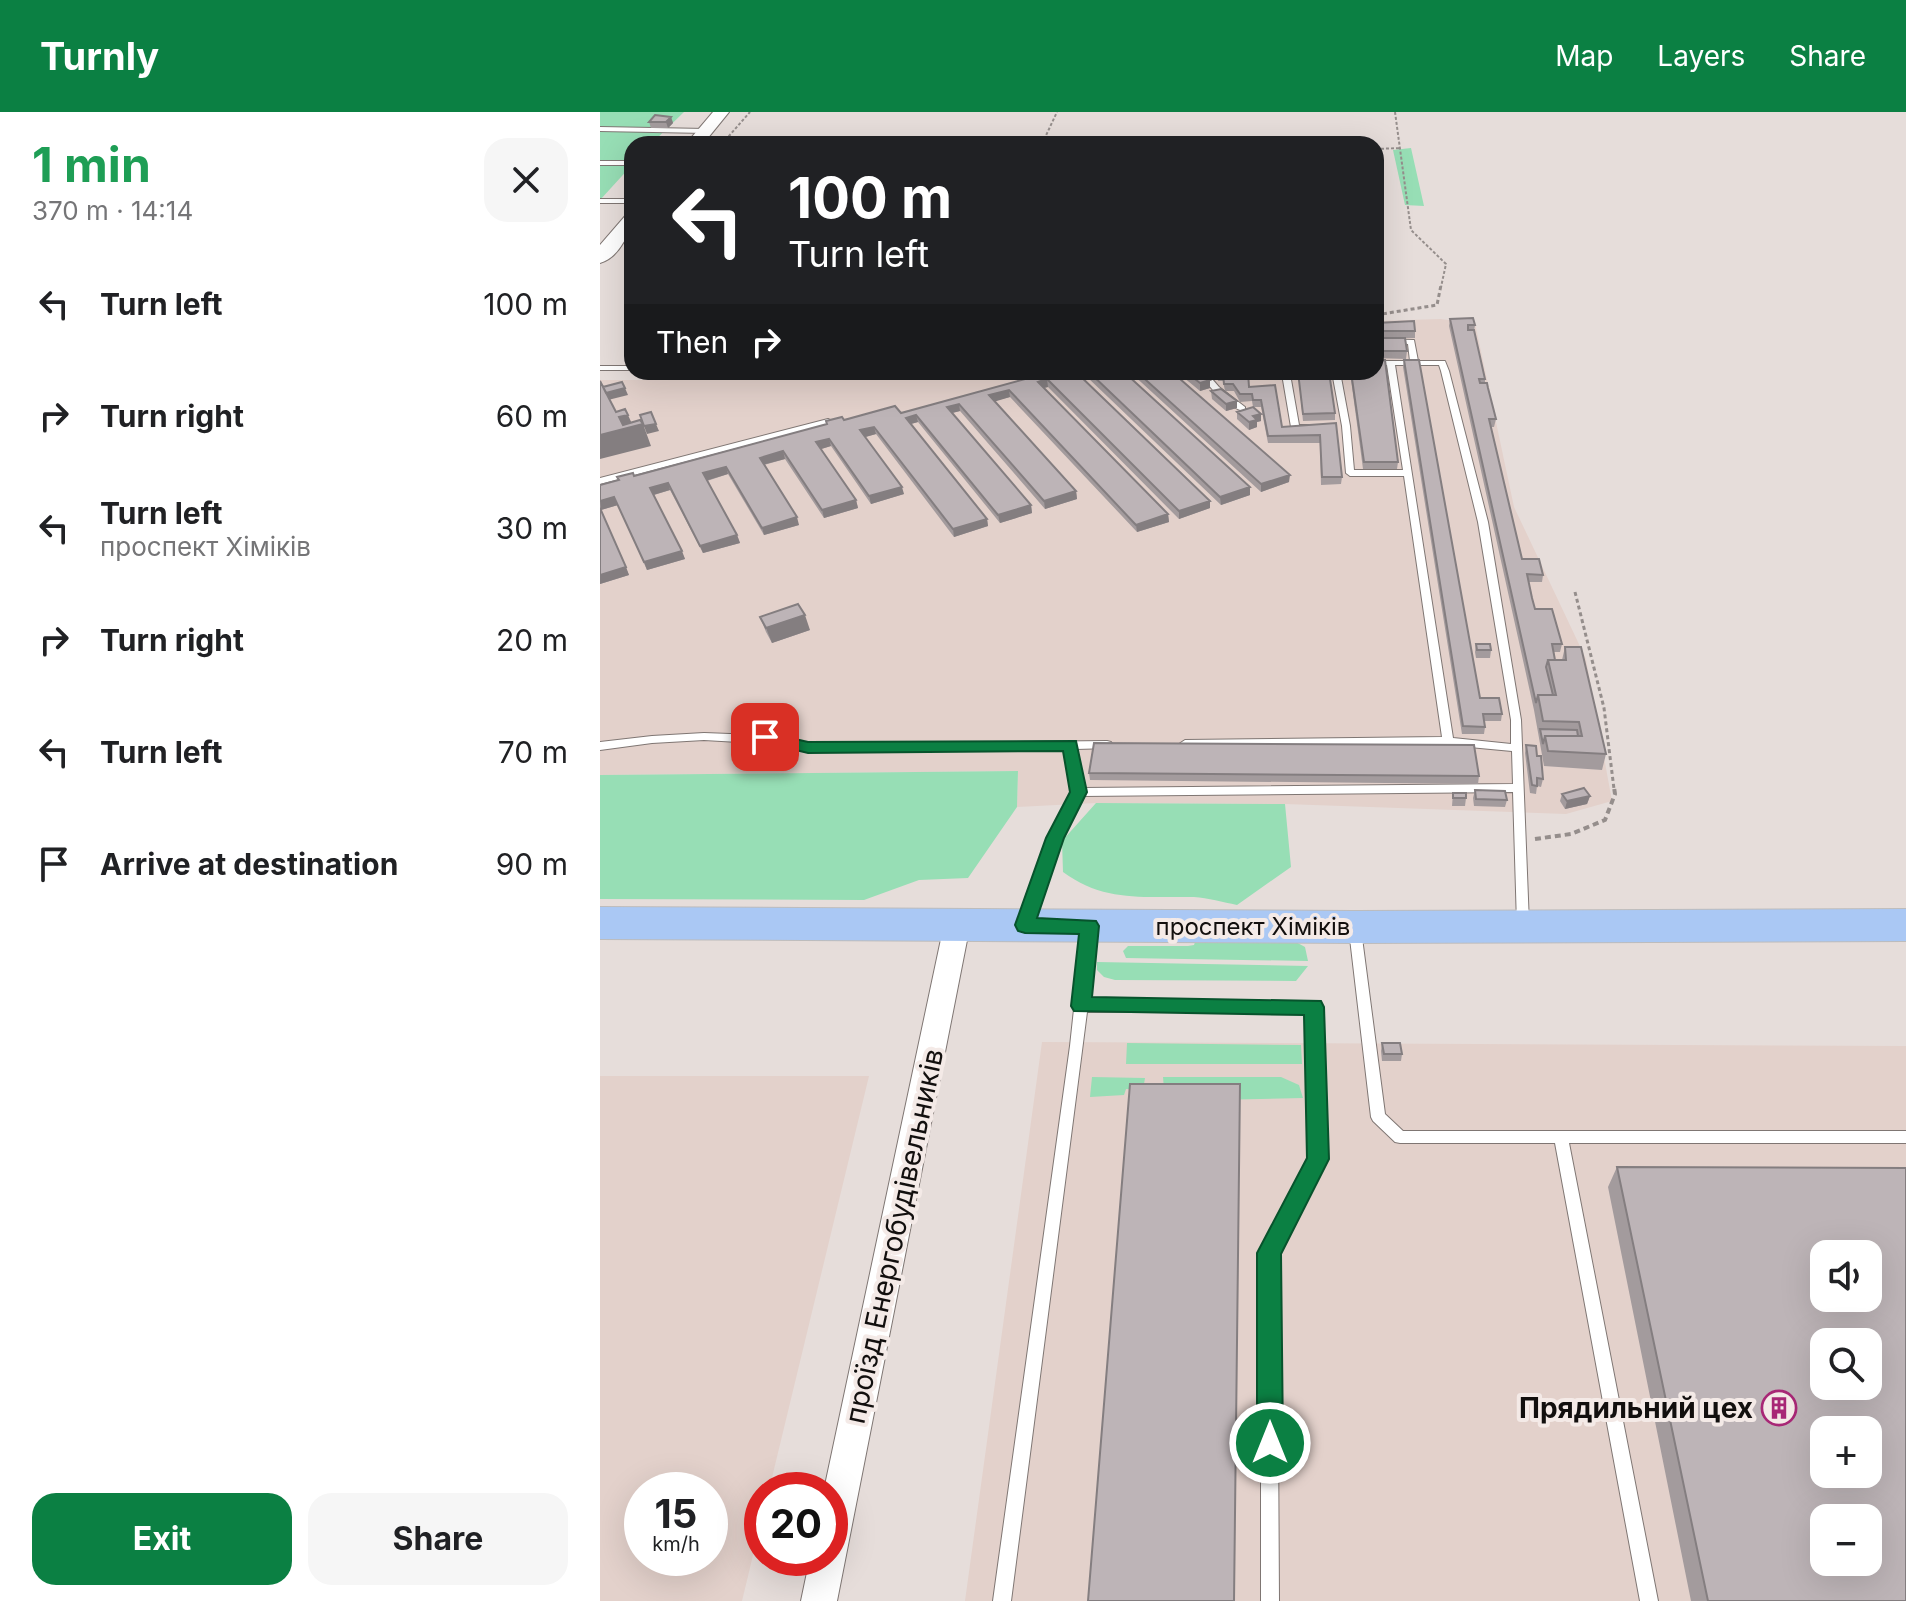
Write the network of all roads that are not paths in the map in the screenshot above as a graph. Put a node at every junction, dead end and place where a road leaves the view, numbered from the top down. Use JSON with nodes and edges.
{"nodes":[{"id":1,"x":721,"y":112,"type":"edge"},
{"id":2,"x":600,"y":129,"type":"edge"},
{"id":3,"x":688,"y":136,"type":"edge"},
{"id":4,"x":701,"y":136,"type":"edge"},
{"id":5,"x":600,"y":163,"type":"edge"},
{"id":6,"x":624,"y":163,"type":"edge"},
{"id":7,"x":600,"y":201,"type":"edge"},
{"id":8,"x":624,"y":201,"type":"edge"},
{"id":9,"x":624,"y":228,"type":"edge"},
{"id":10,"x":600,"y":257,"type":"edge"},
{"id":11,"x":1384,"y":341,"type":"edge"},
{"id":12,"x":1414,"y":361,"type":"junction"},
{"id":13,"x":1384,"y":363,"type":"edge"},
{"id":14,"x":1391,"y":363,"type":"junction"},
{"id":15,"x":600,"y":368,"type":"edge"},
{"id":16,"x":624,"y":368,"type":"edge"},
{"id":17,"x":1209,"y":380,"type":"edge"},
{"id":18,"x":1287,"y":380,"type":"edge"},
{"id":19,"x":1337,"y":380,"type":"edge"},
{"id":20,"x":1242,"y":409,"type":"edge"},
{"id":21,"x":828,"y":421,"type":"edge"},
{"id":22,"x":1321,"y":426,"type":"edge"},
{"id":23,"x":1334,"y":426,"type":"edge"},
{"id":24,"x":1346,"y":426,"type":"junction"},
{"id":25,"x":1408,"y":473,"type":"junction"},
{"id":26,"x":600,"y":481,"type":"edge"},
{"id":27,"x":1448,"y":741,"type":"junction"},
{"id":28,"x":1118,"y":744,"type":"edge"},
{"id":29,"x":1165,"y":744,"type":"edge"},
{"id":30,"x":1070,"y":745,"type":"junction"},
{"id":31,"x":600,"y":746,"type":"edge"},
{"id":32,"x":1516,"y":748,"type":"junction"},
{"id":33,"x":1517,"y":788,"type":"junction"},
{"id":34,"x":1078,"y":792,"type":"junction"},
{"id":35,"x":600,"y":923,"type":"edge"},
{"id":36,"x":1523,"y":924,"type":"junction"},
{"id":37,"x":957,"y":925,"type":"junction"},
{"id":38,"x":1025,"y":925,"type":"junction"},
{"id":39,"x":1906,"y":925,"type":"edge"},
{"id":40,"x":1089,"y":926,"type":"junction"},
{"id":41,"x":1354,"y":927,"type":"junction"},
{"id":42,"x":1081,"y":1006,"type":"junction"},
{"id":43,"x":1561,"y":1137,"type":"junction"},
{"id":44,"x":1906,"y":1137,"type":"edge"},
{"id":45,"x":845,"y":1472,"type":"edge"},
{"id":46,"x":824,"y":1576,"type":"edge"},
{"id":47,"x":819,"y":1601,"type":"edge"},
{"id":48,"x":1002,"y":1601,"type":"edge"},
{"id":49,"x":1270,"y":1601,"type":"edge"},
{"id":50,"x":1649,"y":1601,"type":"edge"}],
"edges":[{"from":1,"to":4,"type":"main road"},
{"from":2,"to":3,"type":"lane"},
{"from":5,"to":6,"type":"lane"},
{"from":7,"to":8,"type":"lane"},
{"from":9,"to":10,"type":"main road"},
{"from":11,"to":12,"type":"lane"},
{"from":12,"to":14,"type":"lane"},
{"from":12,"to":32,"type":"lane"},
{"from":13,"to":14,"type":"lane"},
{"from":14,"to":25,"type":"lane"},
{"from":15,"to":16,"type":"lane"},
{"from":17,"to":20,"type":"lane"},
{"from":18,"to":22,"type":"lane"},
{"from":19,"to":24,"type":"lane"},
{"from":21,"to":26,"type":"lane"},
{"from":23,"to":24,"type":"lane"},
{"from":24,"to":25,"type":"lane"},
{"from":25,"to":27,"type":"lane"},
{"from":27,"to":29,"type":"lane"},
{"from":27,"to":32,"type":"lane"},
{"from":28,"to":30,"type":"lane"},
{"from":30,"to":31,"type":"lane"},
{"from":30,"to":34,"type":"lane"},
{"from":32,"to":33,"type":"lane"},
{"from":33,"to":34,"type":"lane"},
{"from":33,"to":36,"type":"lane"},
{"from":34,"to":38,"type":"lane"},
{"from":35,"to":37,"type":"main road","name":"проспект Хіміків"},
{"from":36,"to":39,"type":"main road","name":"проспект Хіміків"},
{"from":36,"to":41,"type":"main road","name":"проспект Хіміків"},
{"from":37,"to":38,"type":"main road","name":"проспект Хіміків"},
{"from":37,"to":45,"type":"street","name":"проїзд Енергобудівельників"},
{"from":38,"to":40,"type":"main road","name":"проспект Хіміків"},
{"from":40,"to":41,"type":"main road","name":"проспект Хіміків"},
{"from":40,"to":42,"type":"lane"},
{"from":41,"to":43,"type":"lane"},
{"from":42,"to":48,"type":"lane"},
{"from":42,"to":49,"type":"lane"},
{"from":43,"to":44,"type":"lane"},
{"from":43,"to":50,"type":"lane"},
{"from":46,"to":47,"type":"street"}]}
